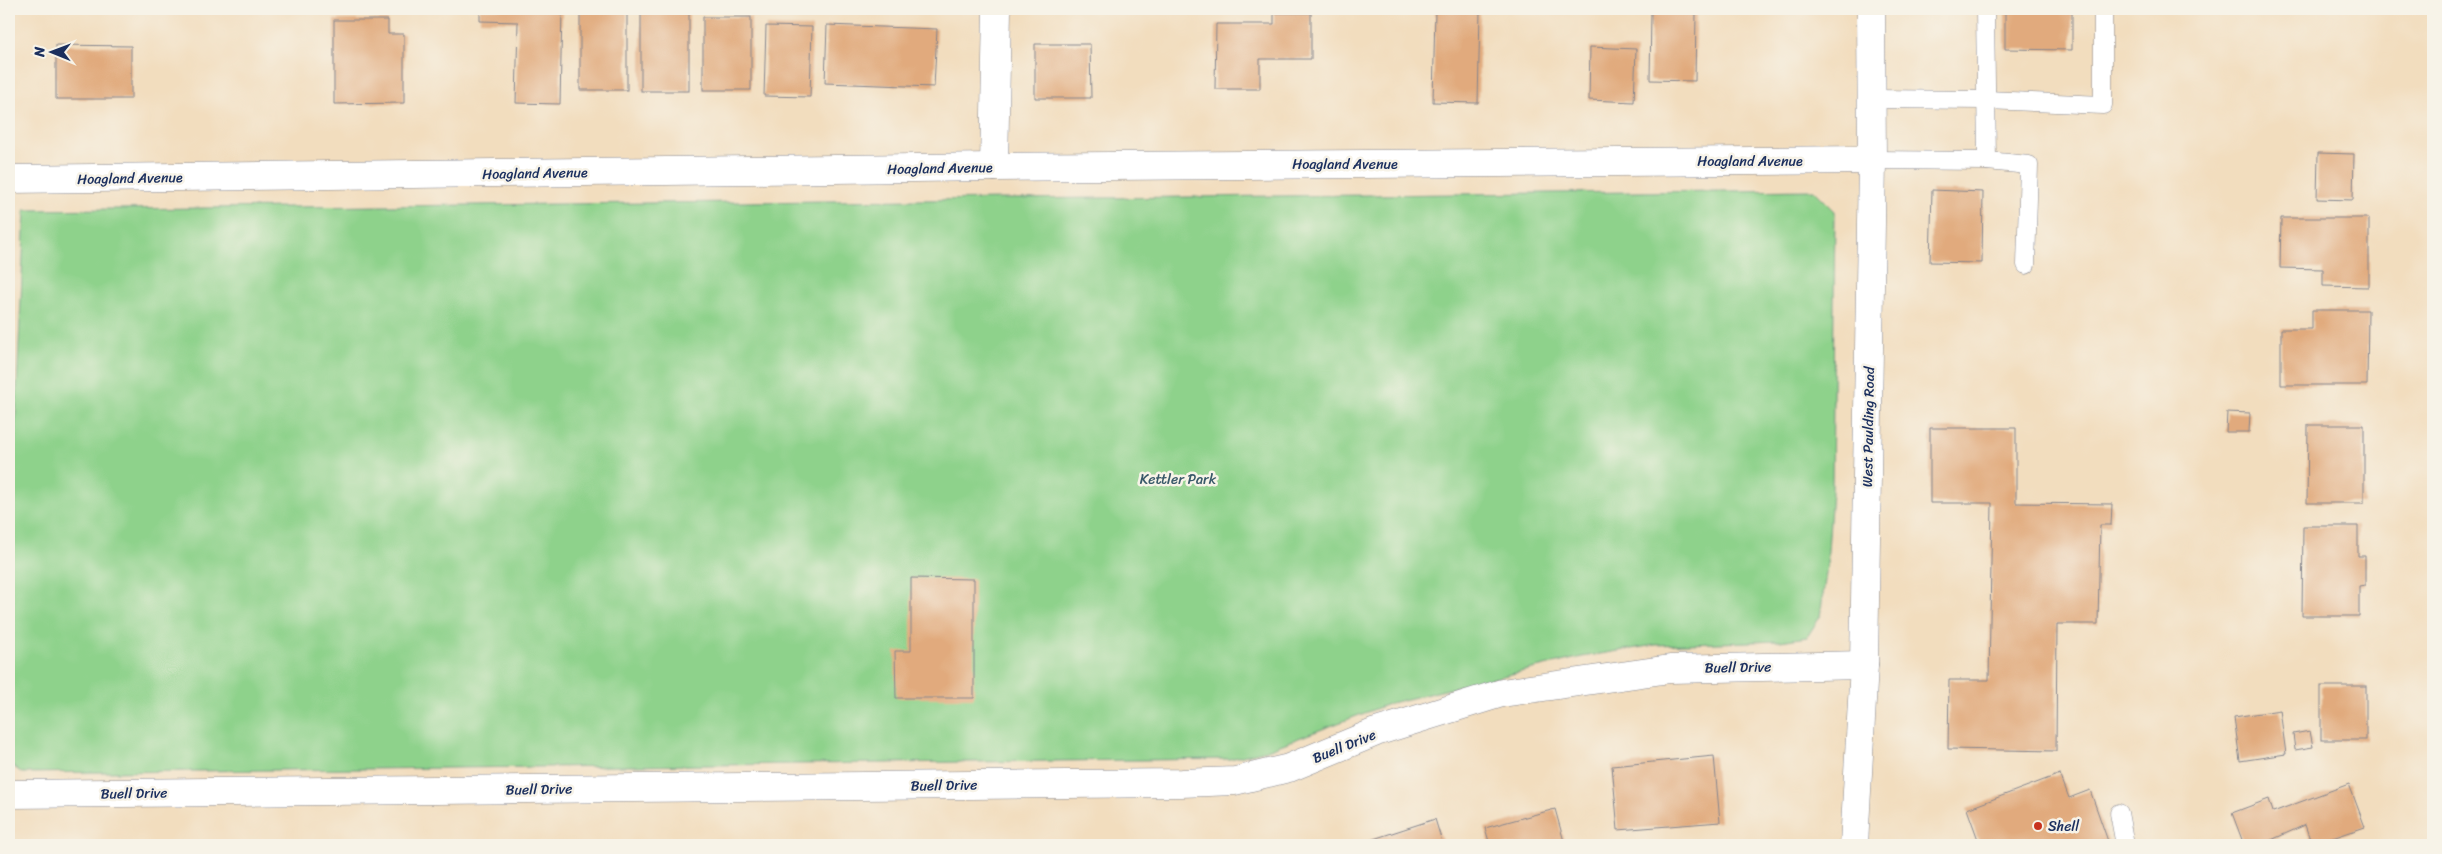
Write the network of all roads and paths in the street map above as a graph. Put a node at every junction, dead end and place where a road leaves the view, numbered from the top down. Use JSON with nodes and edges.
{"nodes":[{"id":1,"x":997,"y":9,"type":"edge"},
{"id":2,"x":1871,"y":9,"type":"edge"},
{"id":3,"x":1985,"y":9,"type":"edge"},
{"id":4,"x":2103,"y":9,"type":"edge"},
{"id":5,"x":1871,"y":99,"type":"junction"},
{"id":6,"x":1986,"y":100,"type":"junction"},
{"id":7,"x":1872,"y":160,"type":"junction"},
{"id":8,"x":1987,"y":161,"type":"junction"},
{"id":9,"x":994,"y":167,"type":"junction"},
{"id":10,"x":9,"y":179,"type":"edge"},
{"id":11,"x":2026,"y":265,"type":"dead end"},
{"id":12,"x":1864,"y":665,"type":"junction"},
{"id":13,"x":9,"y":794,"type":"edge"},
{"id":14,"x":2119,"y":813,"type":"dead end"},
{"id":15,"x":1852,"y":844,"type":"edge"},
{"id":16,"x":2125,"y":845,"type":"edge"}],
"edges":[{"from":1,"to":9,"type":"street"},
{"from":2,"to":5,"type":"street","name":"West Paulding Road"},
{"from":3,"to":6,"type":"lane"},
{"from":4,"to":6,"type":"lane"},
{"from":5,"to":6,"type":"lane"},
{"from":5,"to":7,"type":"street","name":"West Paulding Road"},
{"from":6,"to":8,"type":"lane"},
{"from":7,"to":8,"type":"lane"},
{"from":7,"to":9,"type":"street","name":"Hoagland Avenue"},
{"from":7,"to":12,"type":"street","name":"West Paulding Road"},
{"from":8,"to":11,"type":"lane"},
{"from":9,"to":10,"type":"street","name":"Hoagland Avenue"},
{"from":12,"to":13,"type":"street","name":"Buell Drive"},
{"from":12,"to":15,"type":"street","name":"West Paulding Road"},
{"from":14,"to":16,"type":"lane"}]}
